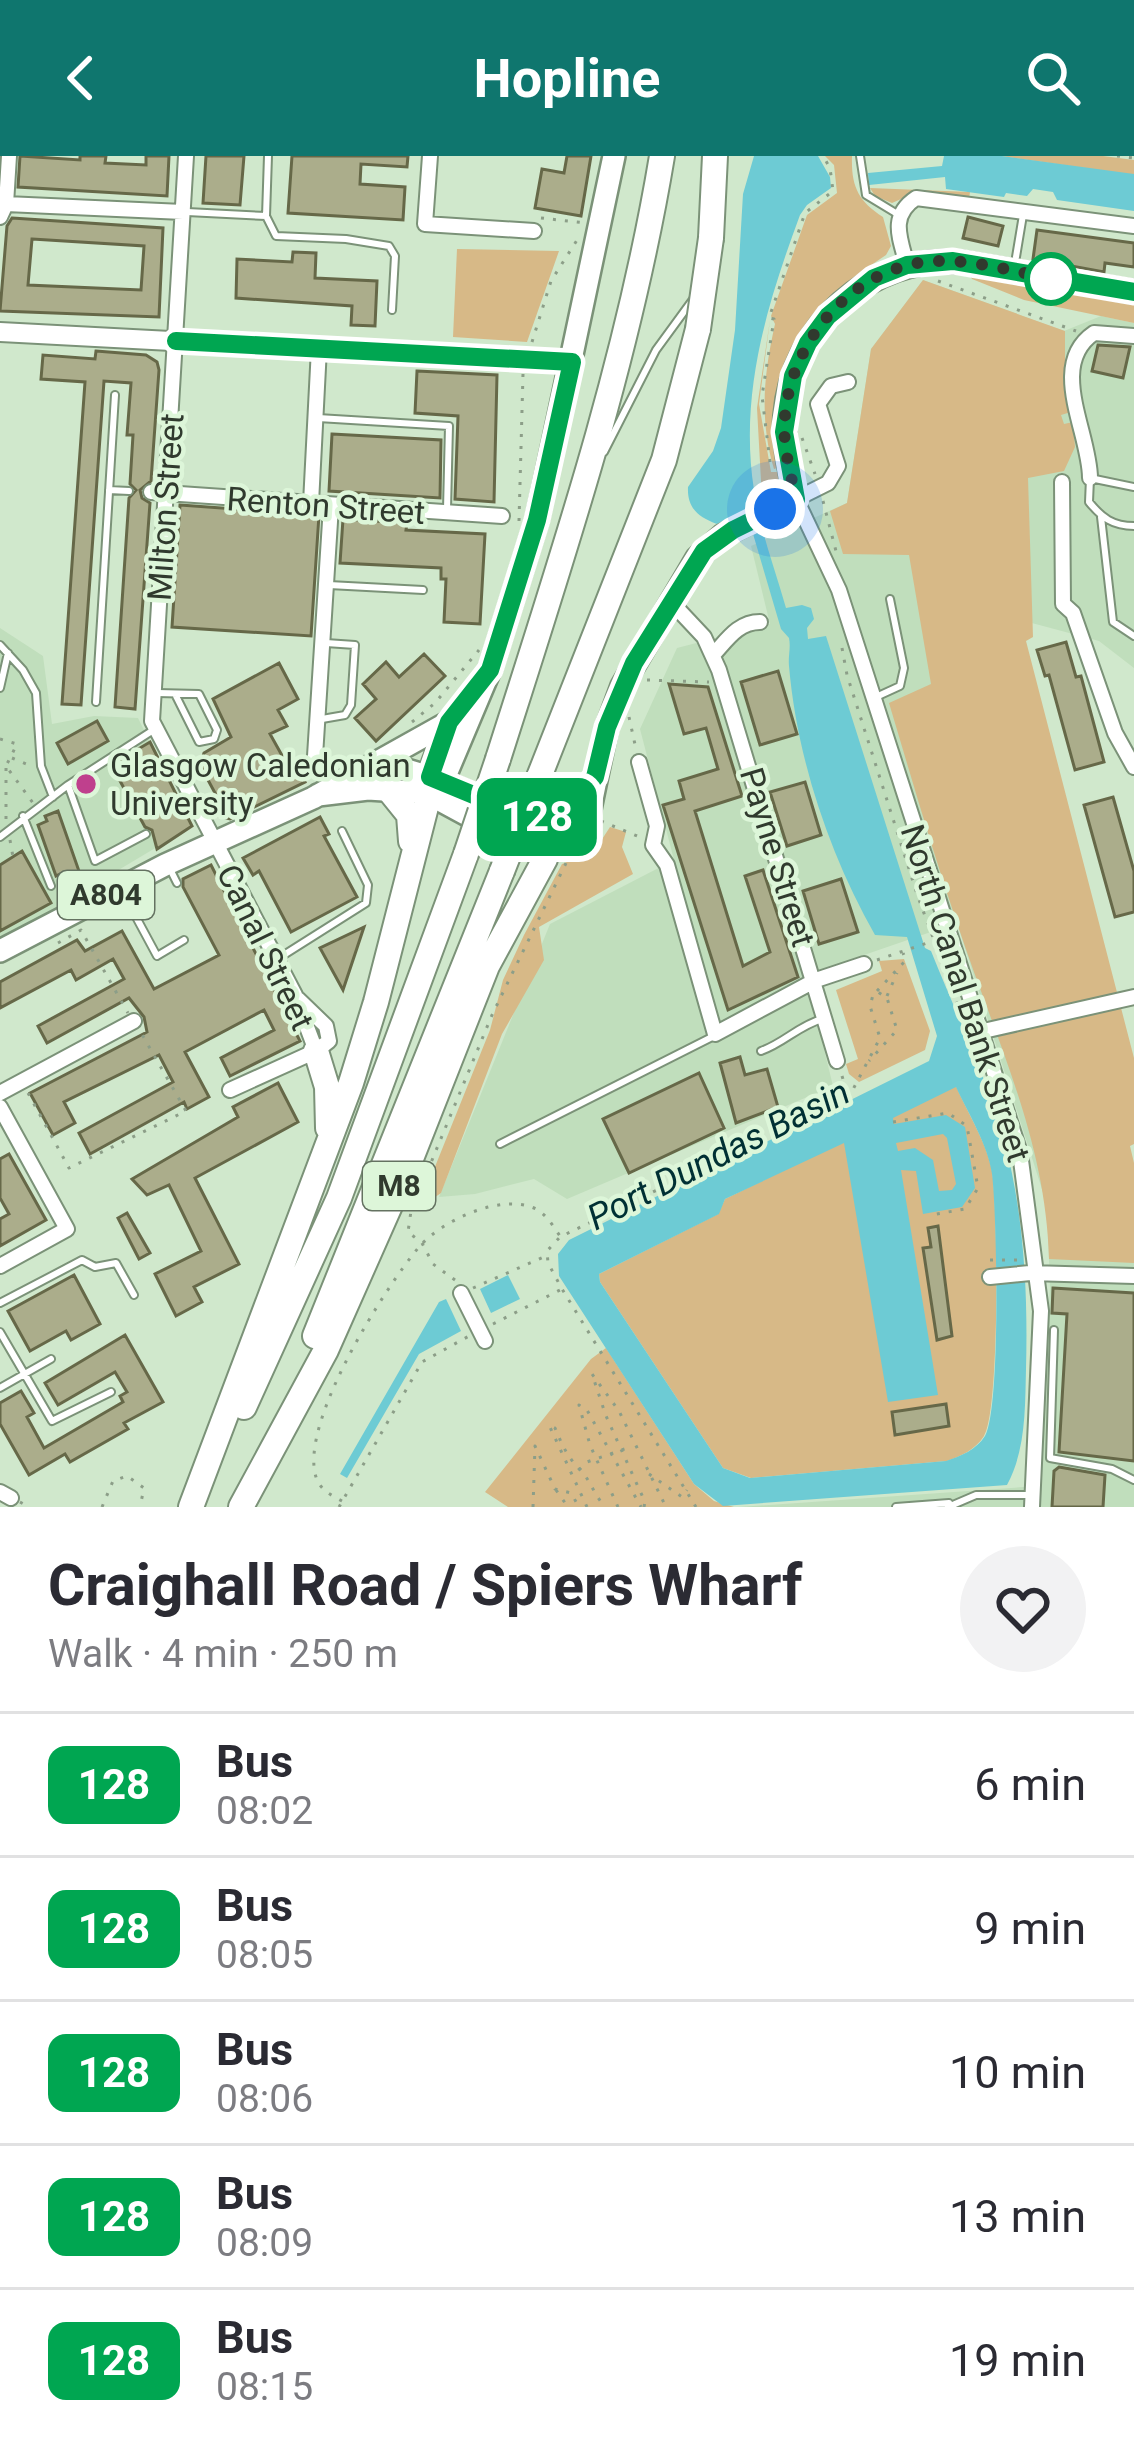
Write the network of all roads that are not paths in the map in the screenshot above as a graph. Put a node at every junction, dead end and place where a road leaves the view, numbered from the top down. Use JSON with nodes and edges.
{"nodes":[{"id":1,"x":9,"y":156,"type":"edge"},
{"id":2,"x":186,"y":156,"type":"edge"},
{"id":3,"x":268,"y":156,"type":"edge"},
{"id":4,"x":430,"y":156,"type":"edge"},
{"id":5,"x":614,"y":156,"type":"edge"},
{"id":6,"x":662,"y":156,"type":"edge"},
{"id":7,"x":716,"y":156,"type":"edge"},
{"id":8,"x":860,"y":156,"type":"edge"},
{"id":9,"x":3,"y":211,"type":"edge"},
{"id":10,"x":183,"y":212,"type":"junction"},
{"id":11,"x":1023,"y":212,"type":"junction"},
{"id":12,"x":899,"y":215,"type":"junction"},
{"id":13,"x":266,"y":217,"type":"junction"},
{"id":14,"x":1134,"y":226,"type":"edge"},
{"id":15,"x":534,"y":231,"type":"road end"},
{"id":16,"x":1016,"y":257,"type":"dead end"},
{"id":17,"x":720,"y":269,"type":"dead end"},
{"id":18,"x":917,"y":270,"type":"junction"},
{"id":19,"x":1134,"y":292,"type":"edge"},
{"id":20,"x":392,"y":310,"type":"dead end"},
{"id":21,"x":0,"y":332,"type":"edge"},
{"id":22,"x":1134,"y":337,"type":"edge"},
{"id":23,"x":176,"y":341,"type":"junction"},
{"id":24,"x":319,"y":348,"type":"junction"},
{"id":25,"x":572,"y":362,"type":"junction"},
{"id":26,"x":848,"y":382,"type":"dead end"},
{"id":27,"x":115,"y":395,"type":"dead end"},
{"id":28,"x":316,"y":418,"type":"junction"},
{"id":29,"x":1090,"y":478,"type":"junction"},
{"id":30,"x":1062,"y":482,"type":"dead end"},
{"id":31,"x":1134,"y":488,"type":"edge"},
{"id":32,"x":109,"y":490,"type":"junction"},
{"id":33,"x":129,"y":491,"type":"dead end"},
{"id":34,"x":158,"y":493,"type":"junction"},
{"id":35,"x":796,"y":499,"type":"junction"},
{"id":36,"x":310,"y":503,"type":"junction"},
{"id":37,"x":331,"y":506,"type":"junction"},
{"id":38,"x":446,"y":513,"type":"junction"},
{"id":39,"x":502,"y":516,"type":"dead end"},
{"id":40,"x":1101,"y":517,"type":"junction"},
{"id":41,"x":573,"y":520,"type":"junction"},
{"id":42,"x":1134,"y":526,"type":"edge"},
{"id":43,"x":326,"y":585,"type":"junction"},
{"id":44,"x":423,"y":590,"type":"dead end"},
{"id":45,"x":890,"y":598,"type":"dead end"},
{"id":46,"x":674,"y":604,"type":"junction"},
{"id":47,"x":760,"y":622,"type":"dead end"},
{"id":48,"x":1134,"y":636,"type":"edge"},
{"id":49,"x":322,"y":643,"type":"junction"},
{"id":50,"x":0,"y":645,"type":"edge"},
{"id":51,"x":8,"y":652,"type":"junction"},
{"id":52,"x":713,"y":655,"type":"junction"},
{"id":53,"x":490,"y":670,"type":"junction"},
{"id":54,"x":0,"y":688,"type":"edge"},
{"id":55,"x":153,"y":693,"type":"junction"},
{"id":56,"x":175,"y":694,"type":"junction"},
{"id":57,"x":873,"y":698,"type":"junction"},
{"id":58,"x":96,"y":702,"type":"dead end"},
{"id":59,"x":317,"y":719,"type":"junction"},
{"id":60,"x":449,"y":722,"type":"junction"},
{"id":61,"x":155,"y":729,"type":"junction"},
{"id":62,"x":315,"y":756,"type":"dead end"},
{"id":63,"x":380,"y":762,"type":"junction"},
{"id":64,"x":639,"y":762,"type":"road end"},
{"id":65,"x":1134,"y":767,"type":"edge"},
{"id":66,"x":595,"y":777,"type":"junction"},
{"id":67,"x":68,"y":785,"type":"junction"},
{"id":68,"x":435,"y":788,"type":"junction"},
{"id":69,"x":388,"y":789,"type":"junction"},
{"id":70,"x":318,"y":795,"type":"junction"},
{"id":71,"x":53,"y":796,"type":"junction"},
{"id":72,"x":22,"y":816,"type":"junction"},
{"id":73,"x":527,"y":817,"type":"junction"},
{"id":74,"x":342,"y":831,"type":"dead end"},
{"id":75,"x":146,"y":834,"type":"dead end"},
{"id":76,"x":0,"y":837,"type":"edge"},
{"id":77,"x":215,"y":843,"type":"junction"},
{"id":78,"x":546,"y":854,"type":"junction"},
{"id":79,"x":409,"y":868,"type":"junction"},
{"id":80,"x":51,"y":886,"type":"dead end"},
{"id":81,"x":120,"y":887,"type":"junction"},
{"id":82,"x":184,"y":940,"type":"dead end"},
{"id":83,"x":0,"y":952,"type":"edge"},
{"id":84,"x":276,"y":959,"type":"junction"},
{"id":85,"x":864,"y":964,"type":"road end"},
{"id":86,"x":815,"y":980,"type":"junction"},
{"id":87,"x":1134,"y":997,"type":"edge"},
{"id":88,"x":825,"y":1018,"type":"junction"},
{"id":89,"x":134,"y":1021,"type":"road end"},
{"id":90,"x":979,"y":1032,"type":"junction"},
{"id":91,"x":716,"y":1034,"type":"junction"},
{"id":92,"x":316,"y":1051,"type":"junction"},
{"id":93,"x":761,"y":1052,"type":"dead end"},
{"id":94,"x":837,"y":1061,"type":"road end"},
{"id":95,"x":230,"y":1090,"type":"dead end"},
{"id":96,"x":0,"y":1094,"type":"edge"},
{"id":97,"x":2,"y":1117,"type":"edge"},
{"id":98,"x":500,"y":1144,"type":"dead end"},
{"id":99,"x":327,"y":1148,"type":"junction"},
{"id":100,"x":0,"y":1266,"type":"edge"},
{"id":101,"x":1030,"y":1270,"type":"junction"},
{"id":102,"x":1134,"y":1276,"type":"edge"},
{"id":103,"x":990,"y":1277,"type":"dead end"},
{"id":104,"x":460,"y":1293,"type":"road end"},
{"id":105,"x":134,"y":1294,"type":"dead end"},
{"id":106,"x":0,"y":1303,"type":"edge"},
{"id":107,"x":1054,"y":1330,"type":"dead end"},
{"id":108,"x":0,"y":1332,"type":"edge"},
{"id":109,"x":482,"y":1336,"type":"road end"},
{"id":110,"x":51,"y":1359,"type":"dead end"},
{"id":111,"x":24,"y":1375,"type":"junction"},
{"id":112,"x":0,"y":1388,"type":"edge"},
{"id":113,"x":111,"y":1392,"type":"dead end"},
{"id":114,"x":1134,"y":1480,"type":"edge"},
{"id":115,"x":1032,"y":1501,"type":"edge"},
{"id":116,"x":950,"y":1505,"type":"edge"},
{"id":117,"x":194,"y":1507,"type":"edge"},
{"id":118,"x":239,"y":1507,"type":"edge"},
{"id":119,"x":896,"y":1507,"type":"edge"}],
"edges":[{"from":1,"to":9,"type":"street"},
{"from":2,"to":10,"type":"street","name":"Milton Street"},
{"from":3,"to":13,"type":"lane"},
{"from":4,"to":15,"type":"street"},
{"from":5,"to":25,"type":"main road","number":"A804"},
{"from":6,"to":41,"type":"highway","number":"M8"},
{"from":7,"to":118,"type":"highway","number":"M8","bridge":true},
{"from":8,"to":12,"type":"lane"},
{"from":9,"to":10,"type":"street"},
{"from":10,"to":13,"type":"lane"},
{"from":10,"to":23,"type":"street","name":"Milton Street"},
{"from":11,"to":12,"type":"street"},
{"from":11,"to":14,"type":"street"},
{"from":11,"to":16,"type":"lane"},
{"from":12,"to":18,"type":"street"},
{"from":13,"to":20,"type":"lane"},
{"from":17,"to":41,"type":"lane"},
{"from":18,"to":19,"type":"main road"},
{"from":18,"to":35,"type":"main road"},
{"from":21,"to":23,"type":"street"},
{"from":22,"to":29,"type":"street"},
{"from":23,"to":24,"type":"street"},
{"from":23,"to":34,"type":"street","name":"Milton Street"},
{"from":24,"to":25,"type":"street"},
{"from":24,"to":28,"type":"street"},
{"from":25,"to":53,"type":"main road","number":"A804"},
{"from":26,"to":35,"type":"street"},
{"from":27,"to":32,"type":"lane"},
{"from":28,"to":36,"type":"street"},
{"from":28,"to":38,"type":"lane"},
{"from":29,"to":31,"type":"lane"},
{"from":29,"to":40,"type":"lane"},
{"from":30,"to":65,"type":"street"},
{"from":32,"to":33,"type":"lane"},
{"from":32,"to":58,"type":"lane"},
{"from":34,"to":36,"type":"street","name":"Renton Street"},
{"from":34,"to":55,"type":"street","name":"Milton Street"},
{"from":35,"to":46,"type":"main road"},
{"from":35,"to":57,"type":"street","name":"North Canal Bank Street"},
{"from":36,"to":37,"type":"street","name":"Renton Street"},
{"from":37,"to":38,"type":"street","name":"Renton Street"},
{"from":37,"to":43,"type":"street"},
{"from":38,"to":39,"type":"street","name":"Renton Street"},
{"from":40,"to":42,"type":"lane"},
{"from":40,"to":48,"type":"lane"},
{"from":41,"to":117,"type":"highway","number":"M8","bridge":true},
{"from":43,"to":44,"type":"lane"},
{"from":43,"to":49,"type":"street"},
{"from":45,"to":57,"type":"lane"},
{"from":46,"to":52,"type":"street","name":"Payne Street"},
{"from":46,"to":66,"type":"main road"},
{"from":47,"to":52,"type":"street"},
{"from":49,"to":59,"type":"street"},
{"from":49,"to":59,"type":"lane"},
{"from":50,"to":51,"type":"lane"},
{"from":51,"to":54,"type":"lane"},
{"from":51,"to":71,"type":"lane"},
{"from":52,"to":86,"type":"street","name":"Payne Street"},
{"from":53,"to":60,"type":"main road","number":"A804"},
{"from":53,"to":68,"type":"main road","number":"A804"},
{"from":55,"to":56,"type":"lane"},
{"from":55,"to":61,"type":"street","name":"Milton Street"},
{"from":56,"to":56,"type":"lane"},
{"from":57,"to":90,"type":"street","name":"North Canal Bank Street"},
{"from":59,"to":62,"type":"street"},
{"from":60,"to":63,"type":"main road","number":"A804"},
{"from":60,"to":68,"type":"main road","number":"A804"},
{"from":61,"to":67,"type":"lane"},
{"from":61,"to":77,"type":"street","name":"Milton Street"},
{"from":63,"to":68,"type":"main road"},
{"from":63,"to":70,"type":"main road","number":"A804"},
{"from":64,"to":91,"type":"street"},
{"from":66,"to":73,"type":"main road"},
{"from":66,"to":78,"type":"main road"},
{"from":67,"to":71,"type":"lane"},
{"from":67,"to":75,"type":"lane"},
{"from":68,"to":69,"type":"main road","number":"A804"},
{"from":68,"to":73,"type":"main road"},
{"from":68,"to":78,"type":"main road"},
{"from":68,"to":79,"type":"highway"},
{"from":69,"to":70,"type":"main road","number":"A804"},
{"from":69,"to":79,"type":"highway"},
{"from":70,"to":77,"type":"main road","number":"A804"},
{"from":71,"to":72,"type":"lane"},
{"from":72,"to":76,"type":"lane"},
{"from":72,"to":80,"type":"lane"},
{"from":73,"to":78,"type":"main road"},
{"from":74,"to":84,"type":"lane"},
{"from":77,"to":81,"type":"main road","number":"A804"},
{"from":77,"to":84,"type":"street","name":"Canal Street"},
{"from":78,"to":118,"type":"highway","number":"M8"},
{"from":79,"to":99,"type":"highway"},
{"from":81,"to":82,"type":"lane"},
{"from":81,"to":83,"type":"main road","number":"A804"},
{"from":84,"to":92,"type":"street","name":"Canal Street"},
{"from":85,"to":86,"type":"street"},
{"from":86,"to":88,"type":"street","name":"Payne Street"},
{"from":86,"to":91,"type":"street"},
{"from":87,"to":90,"type":"street"},
{"from":88,"to":93,"type":"lane"},
{"from":88,"to":94,"type":"street","name":"Payne Street"},
{"from":89,"to":96,"type":"street"},
{"from":90,"to":101,"type":"street","name":"North Canal Bank Street"},
{"from":91,"to":98,"type":"lane"},
{"from":92,"to":95,"type":"street"},
{"from":92,"to":99,"type":"highway"},
{"from":97,"to":100,"type":"street"},
{"from":99,"to":117,"type":"highway"},
{"from":101,"to":102,"type":"street"},
{"from":101,"to":103,"type":"street"},
{"from":101,"to":115,"type":"street","name":"North Canal Bank Street"},
{"from":104,"to":109,"type":"street"},
{"from":105,"to":106,"type":"lane"},
{"from":107,"to":114,"type":"lane"},
{"from":108,"to":111,"type":"lane"},
{"from":110,"to":111,"type":"lane"},
{"from":111,"to":112,"type":"lane"},
{"from":111,"to":113,"type":"lane"},
{"from":115,"to":116,"type":"lane"},
{"from":116,"to":119,"type":"lane"}]}
